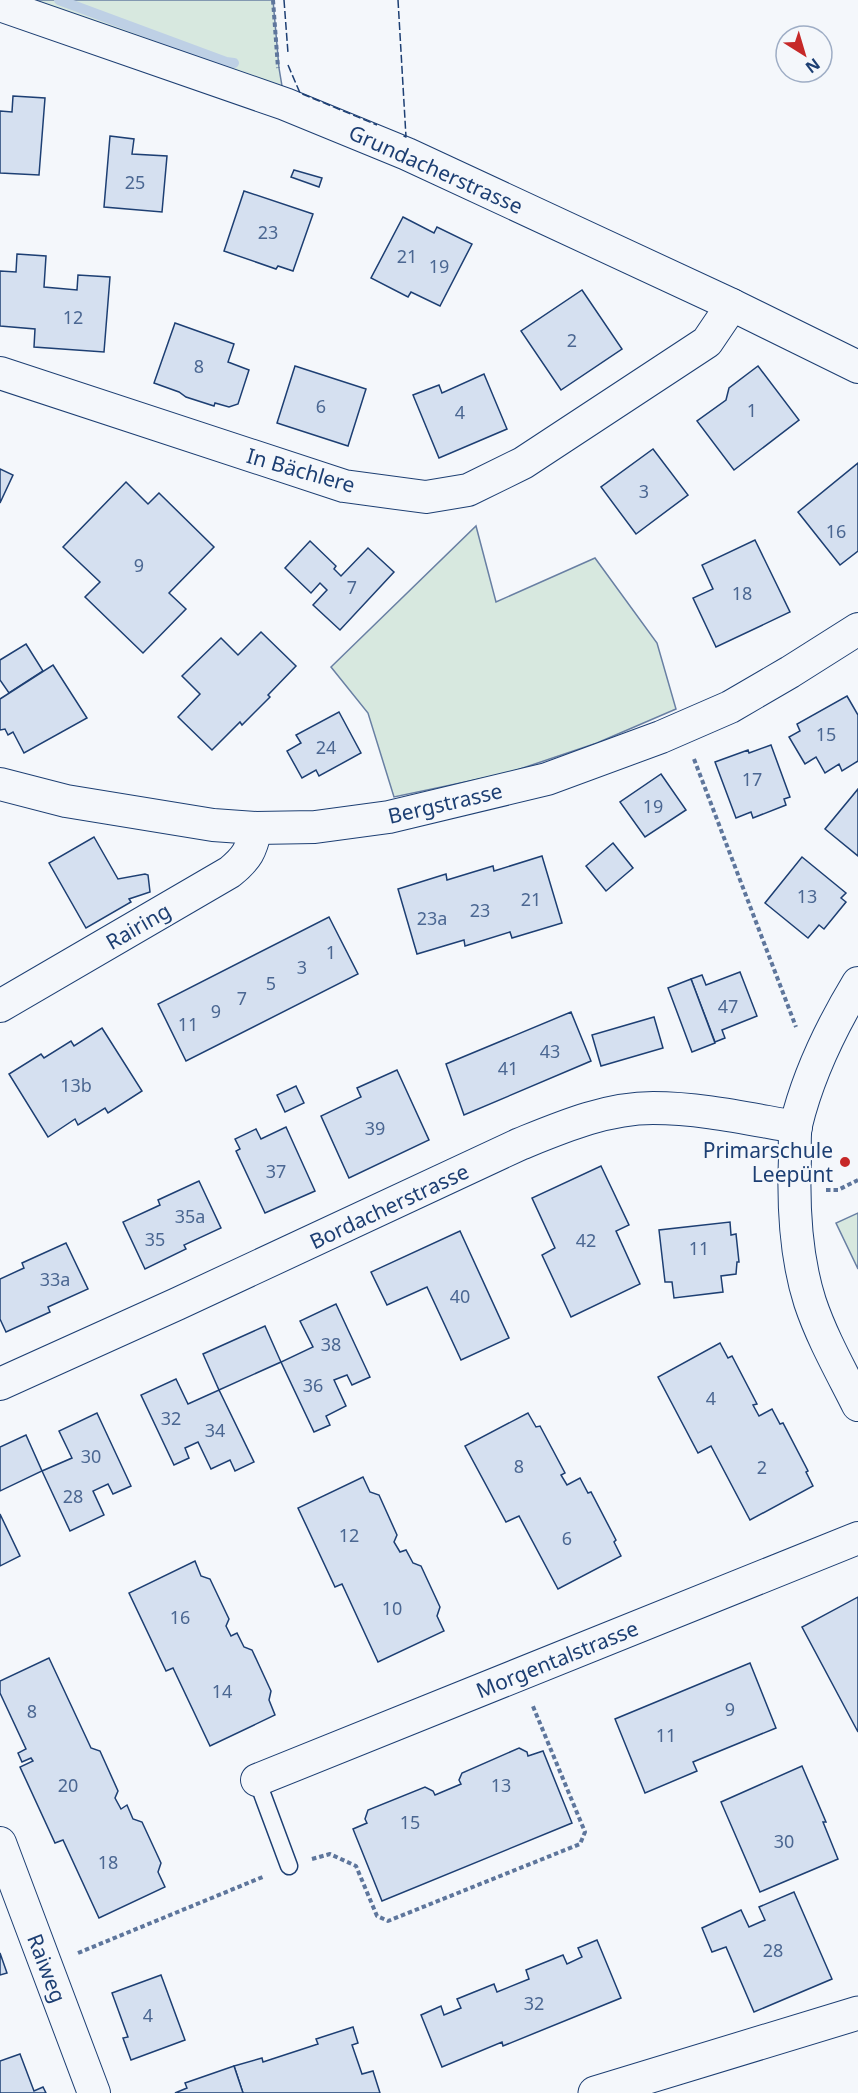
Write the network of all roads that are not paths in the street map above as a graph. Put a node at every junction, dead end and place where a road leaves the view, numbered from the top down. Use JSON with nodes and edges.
{"nodes":[{"id":1,"x":0,"y":5,"type":"edge"},
{"id":2,"x":732,"y":305,"type":"junction"},
{"id":3,"x":858,"y":367,"type":"edge"},
{"id":4,"x":0,"y":373,"type":"edge"},
{"id":5,"x":858,"y":629,"type":"edge"},
{"id":6,"x":0,"y":784,"type":"edge"},
{"id":7,"x":256,"y":828,"type":"junction"},
{"id":8,"x":858,"y":983,"type":"edge"},
{"id":9,"x":0,"y":1006,"type":"edge"},
{"id":10,"x":796,"y":1126,"type":"junction"},
{"id":11,"x":0,"y":1384,"type":"edge"},
{"id":12,"x":858,"y":1405,"type":"edge"},
{"id":13,"x":858,"y":1538,"type":"edge"},
{"id":14,"x":257,"y":1780,"type":"joint"},
{"id":15,"x":0,"y":1843,"type":"edge"},
{"id":16,"x":289,"y":1866,"type":"road end"},
{"id":17,"x":8,"y":1887,"type":"edge"},
{"id":18,"x":858,"y":2013,"type":"edge"},
{"id":19,"x":94,"y":2093,"type":"edge"},
{"id":20,"x":595,"y":2093,"type":"edge"}],
"edges":[{"from":1,"to":2,"type":"street","name":"Grundacherstrasse"},
{"from":2,"to":3,"type":"street","name":"Grundacherstrasse"},
{"from":2,"to":4,"type":"street","name":"In Bächlere"},
{"from":5,"to":7,"type":"street","name":"Bergstrasse"},
{"from":6,"to":7,"type":"street","name":"Bergstrasse"},
{"from":7,"to":9,"type":"street","name":"Rairing"},
{"from":8,"to":10,"type":"street"},
{"from":10,"to":11,"type":"street","name":"Bordacherstrasse"},
{"from":10,"to":12,"type":"street"},
{"from":13,"to":14,"type":"street","name":"Morgentalstrasse"},
{"from":14,"to":16,"type":"lane"},
{"from":15,"to":17,"type":"street","name":"Raiweg"},
{"from":17,"to":19,"type":"street","name":"Raiweg"},
{"from":18,"to":20,"type":"street"}]}
